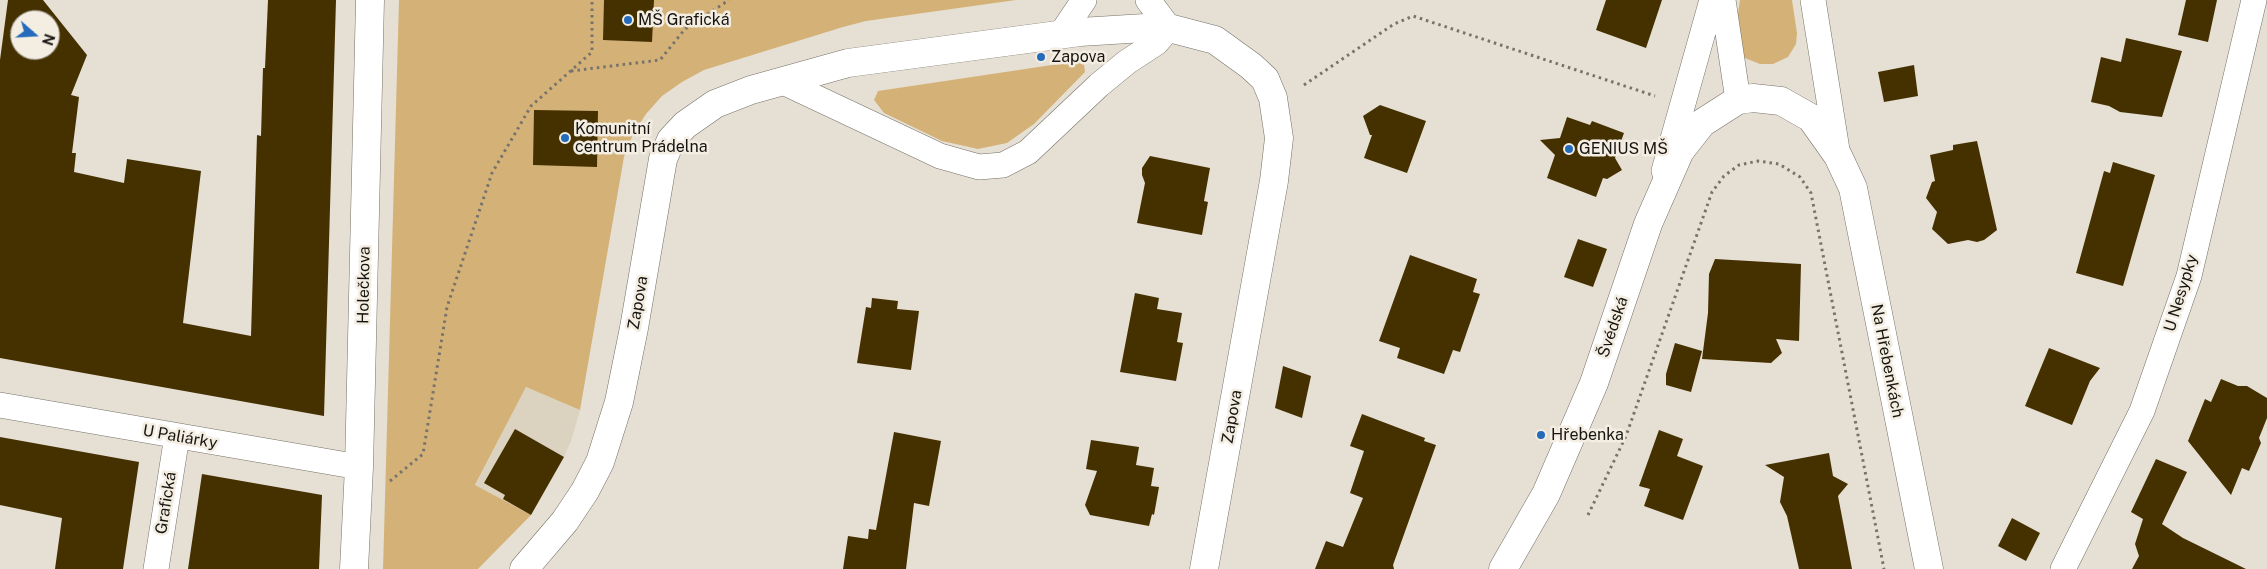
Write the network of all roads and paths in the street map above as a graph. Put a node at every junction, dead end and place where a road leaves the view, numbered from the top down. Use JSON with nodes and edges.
{"nodes":[{"id":1,"x":370,"y":0,"type":"edge"},
{"id":2,"x":592,"y":0,"type":"edge"},
{"id":3,"x":729,"y":0,"type":"edge"},
{"id":4,"x":1084,"y":0,"type":"edge"},
{"id":5,"x":1148,"y":0,"type":"edge"},
{"id":6,"x":1712,"y":0,"type":"edge"},
{"id":7,"x":1723,"y":0,"type":"edge"},
{"id":8,"x":1813,"y":0,"type":"edge"},
{"id":9,"x":2254,"y":0,"type":"edge"},
{"id":10,"x":1169,"y":28,"type":"junction"},
{"id":11,"x":1060,"y":34,"type":"junction"},
{"id":12,"x":571,"y":71,"type":"junction"},
{"id":13,"x":782,"y":82,"type":"junction"},
{"id":14,"x":1304,"y":85,"type":"dead end"},
{"id":15,"x":1661,"y":99,"type":"dead end"},
{"id":16,"x":1738,"y":100,"type":"junction"},
{"id":17,"x":1838,"y":156,"type":"junction"},
{"id":18,"x":1648,"y":224,"type":"junction"},
{"id":19,"x":0,"y":405,"type":"edge"},
{"id":20,"x":176,"y":436,"type":"junction"},
{"id":21,"x":359,"y":467,"type":"junction"},
{"id":22,"x":388,"y":482,"type":"dead end"},
{"id":23,"x":1588,"y":515,"type":"dead end"},
{"id":24,"x":156,"y":569,"type":"edge"},
{"id":25,"x":354,"y":569,"type":"edge"},
{"id":26,"x":524,"y":569,"type":"edge"},
{"id":27,"x":1204,"y":569,"type":"edge"},
{"id":28,"x":1503,"y":569,"type":"edge"},
{"id":29,"x":1884,"y":569,"type":"edge"},
{"id":30,"x":1929,"y":569,"type":"edge"},
{"id":31,"x":2063,"y":569,"type":"edge"}],
"edges":[{"from":1,"to":21,"type":"street","name":"Holečkova"},
{"from":2,"to":12,"type":"path"},
{"from":3,"to":12,"type":"path"},
{"from":4,"to":11,"type":"street"},
{"from":5,"to":10,"type":"street"},
{"from":6,"to":18,"type":"street"},
{"from":7,"to":16,"type":"street"},
{"from":8,"to":17,"type":"street","name":"Na Hřebenkách"},
{"from":9,"to":31,"type":"street","name":"U Nesypky"},
{"from":10,"to":11,"type":"street","name":"Zapova"},
{"from":10,"to":13,"type":"street"},
{"from":10,"to":27,"type":"street","name":"Zapova"},
{"from":11,"to":13,"type":"street","name":"Zapova"},
{"from":12,"to":22,"type":"path"},
{"from":13,"to":26,"type":"street","name":"Zapova"},
{"from":14,"to":15,"type":"path"},
{"from":16,"to":17,"type":"street","name":"Na Hřebenkách"},
{"from":16,"to":18,"type":"street","name":"Švédská"},
{"from":17,"to":30,"type":"street","name":"Na Hřebenkách"},
{"from":18,"to":28,"type":"street","name":"Švédská"},
{"from":19,"to":20,"type":"street","name":"U Paliárky"},
{"from":20,"to":21,"type":"street","name":"U Paliárky"},
{"from":20,"to":24,"type":"street","name":"Grafická"},
{"from":21,"to":25,"type":"street","name":"Holečkova"},
{"from":23,"to":29,"type":"path"}]}
